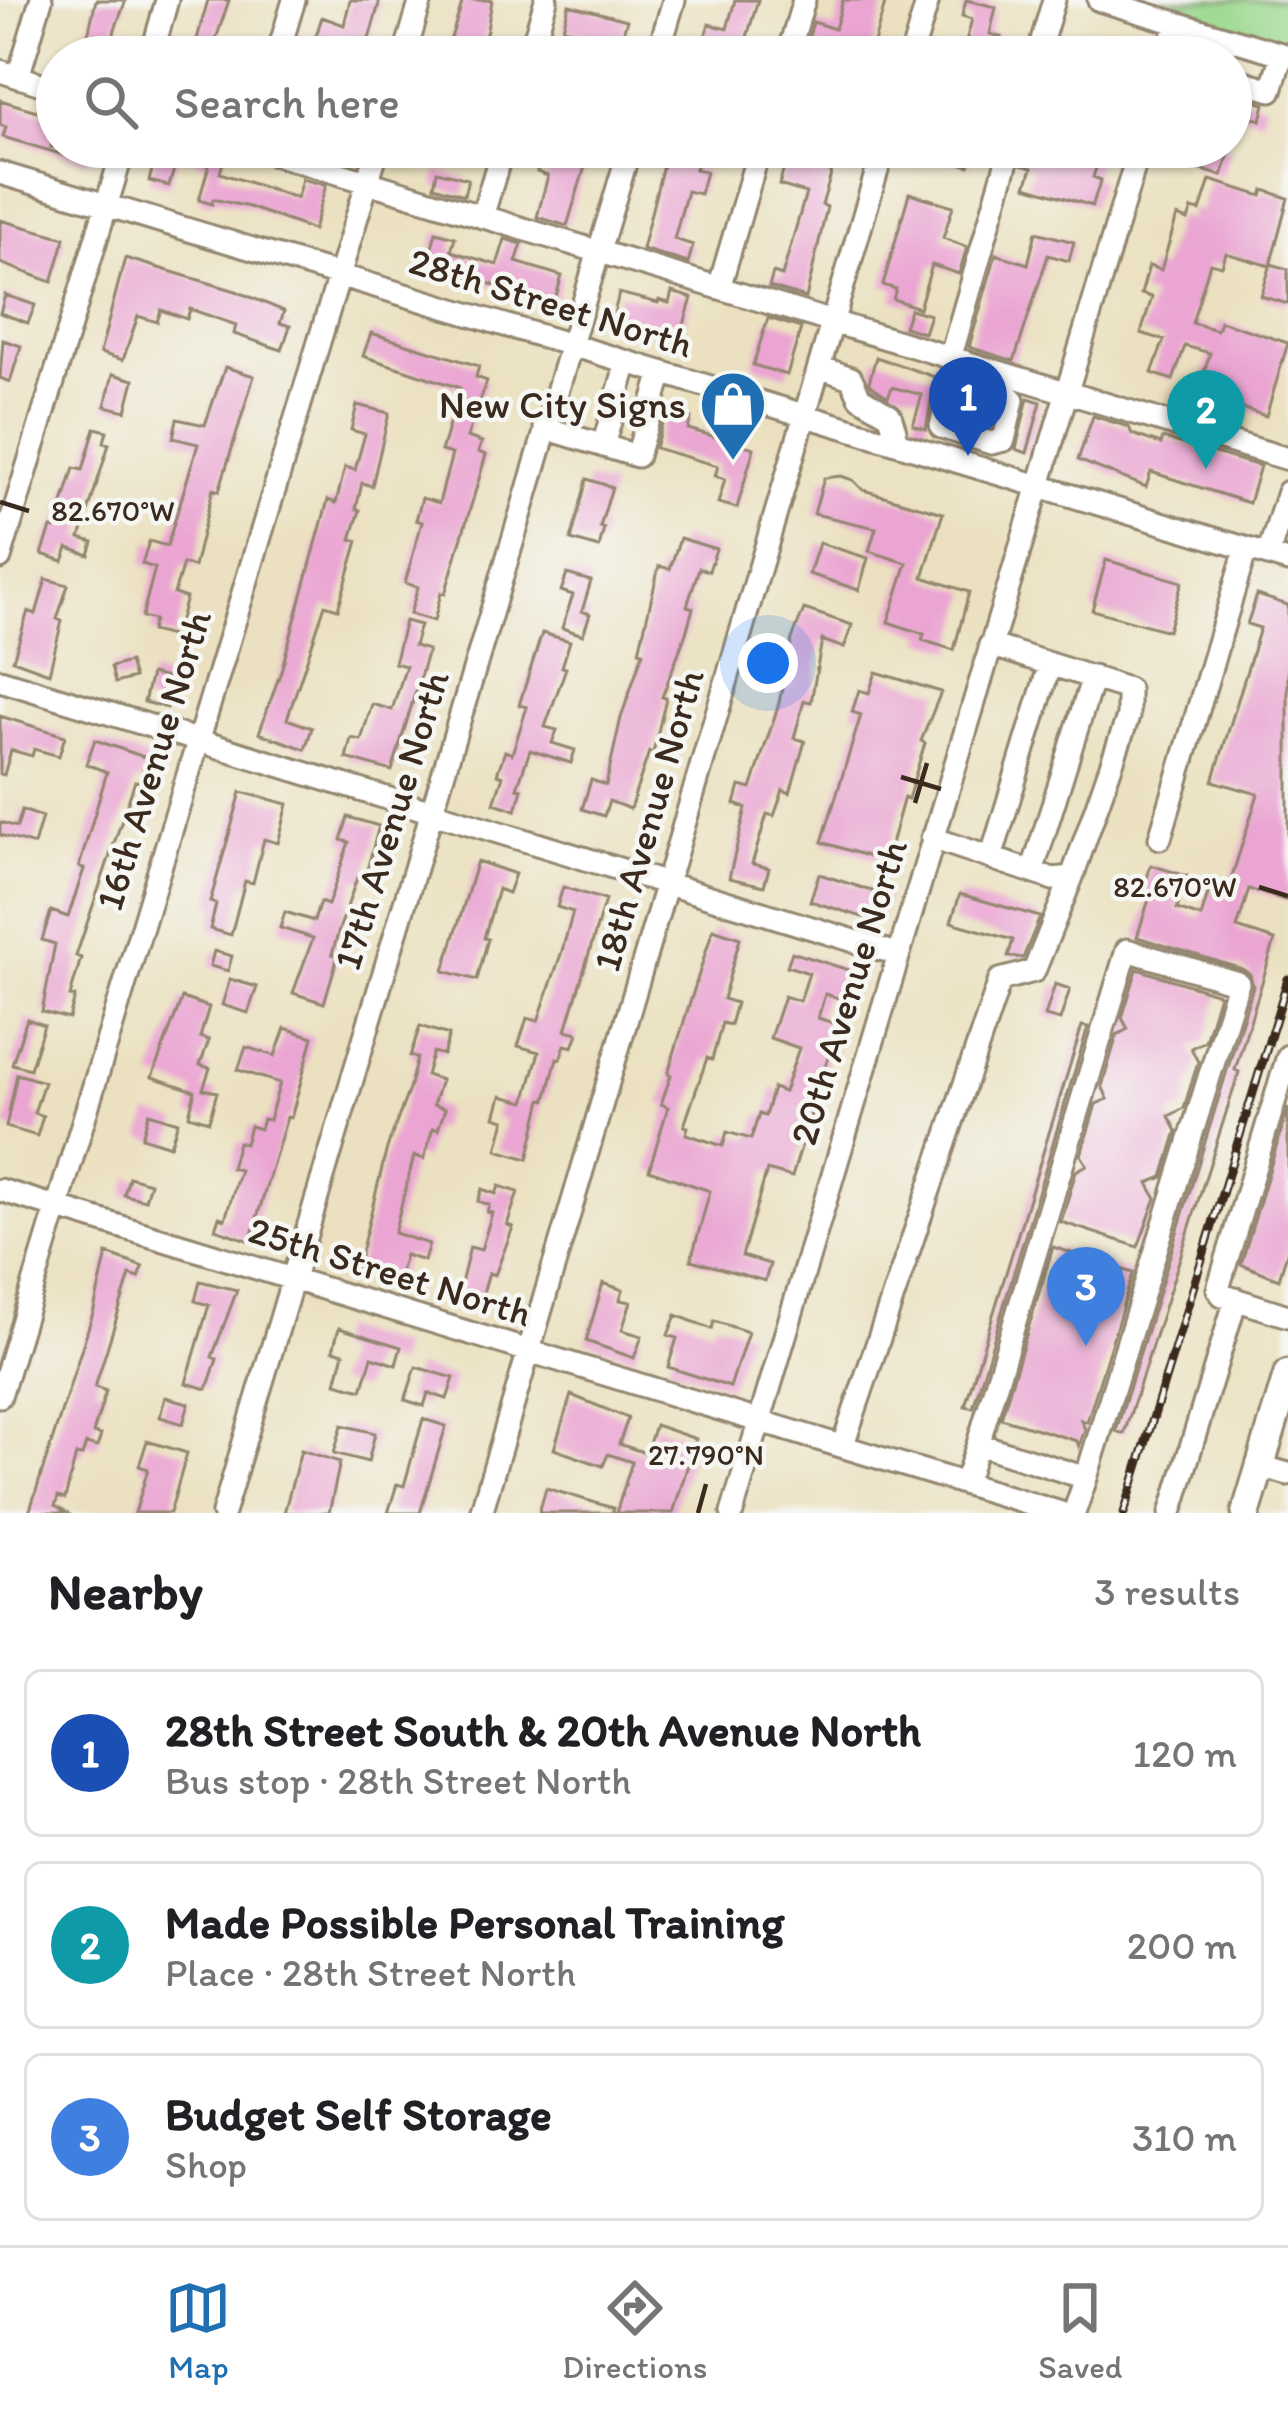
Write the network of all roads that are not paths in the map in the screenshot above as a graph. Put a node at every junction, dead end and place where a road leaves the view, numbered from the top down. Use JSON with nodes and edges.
{"nodes":[{"id":1,"x":41,"y":0,"type":"edge"},
{"id":2,"x":167,"y":0,"type":"edge"},
{"id":3,"x":294,"y":0,"type":"edge"},
{"id":4,"x":422,"y":0,"type":"edge"},
{"id":5,"x":546,"y":0,"type":"edge"},
{"id":6,"x":674,"y":0,"type":"edge"},
{"id":7,"x":804,"y":0,"type":"edge"},
{"id":8,"x":928,"y":0,"type":"edge"},
{"id":9,"x":1054,"y":0,"type":"edge"},
{"id":10,"x":1099,"y":0,"type":"edge"},
{"id":11,"x":1174,"y":15,"type":"edge"},
{"id":12,"x":157,"y":36,"type":"edge"},
{"id":13,"x":284,"y":36,"type":"edge"},
{"id":14,"x":411,"y":36,"type":"edge"},
{"id":15,"x":535,"y":36,"type":"edge"},
{"id":16,"x":663,"y":36,"type":"edge"},
{"id":17,"x":793,"y":36,"type":"edge"},
{"id":18,"x":917,"y":36,"type":"edge"},
{"id":19,"x":1043,"y":36,"type":"edge"},
{"id":20,"x":1203,"y":36,"type":"edge"},
{"id":21,"x":1252,"y":51,"type":"edge"},
{"id":22,"x":1285,"y":55,"type":"edge"},
{"id":23,"x":9,"y":74,"type":"edge"},
{"id":24,"x":1252,"y":84,"type":"edge"},
{"id":25,"x":118,"y":168,"type":"edge"},
{"id":26,"x":321,"y":168,"type":"edge"},
{"id":27,"x":372,"y":168,"type":"edge"},
{"id":28,"x":496,"y":168,"type":"edge"},
{"id":29,"x":624,"y":168,"type":"edge"},
{"id":30,"x":754,"y":168,"type":"edge"},
{"id":31,"x":878,"y":168,"type":"edge"},
{"id":32,"x":1005,"y":168,"type":"edge"},
{"id":33,"x":1134,"y":168,"type":"edge"},
{"id":34,"x":0,"y":173,"type":"edge"},
{"id":35,"x":368,"y":182,"type":"junction"},
{"id":36,"x":107,"y":205,"type":"junction"},
{"id":37,"x":482,"y":217,"type":"junction"},
{"id":38,"x":598,"y":251,"type":"junction"},
{"id":39,"x":340,"y":276,"type":"junction"},
{"id":40,"x":719,"y":288,"type":"junction"},
{"id":41,"x":832,"y":323,"type":"junction"},
{"id":42,"x":570,"y":344,"type":"junction"},
{"id":43,"x":950,"y":359,"type":"junction"},
{"id":44,"x":627,"y":362,"type":"junction"},
{"id":45,"x":819,"y":367,"type":"junction"},
{"id":46,"x":662,"y":372,"type":"junction"},
{"id":47,"x":991,"y":381,"type":"junction"},
{"id":48,"x":1066,"y":394,"type":"junction"},
{"id":49,"x":860,"y":397,"type":"junction"},
{"id":50,"x":805,"y":416,"type":"junction"},
{"id":51,"x":941,"y":427,"type":"junction"},
{"id":52,"x":545,"y":428,"type":"junction"},
{"id":53,"x":849,"y":429,"type":"junction"},
{"id":54,"x":893,"y":442,"type":"junction"},
{"id":55,"x":603,"y":446,"type":"junction"},
{"id":56,"x":932,"y":454,"type":"junction"},
{"id":57,"x":1288,"y":459,"type":"edge"},
{"id":58,"x":1039,"y":486,"type":"junction"},
{"id":59,"x":1288,"y":492,"type":"edge"},
{"id":60,"x":1268,"y":555,"type":"edge"},
{"id":61,"x":0,"y":558,"type":"edge"},
{"id":62,"x":990,"y":645,"type":"junction"},
{"id":63,"x":1050,"y":664,"type":"junction"},
{"id":64,"x":1093,"y":677,"type":"junction"},
{"id":65,"x":0,"y":680,"type":"edge"},
{"id":66,"x":196,"y":740,"type":"junction"},
{"id":67,"x":431,"y":812,"type":"junction"},
{"id":68,"x":932,"y":838,"type":"junction"},
{"id":69,"x":1160,"y":838,"type":"dead end"},
{"id":70,"x":991,"y":858,"type":"junction"},
{"id":71,"x":1032,"y":872,"type":"junction"},
{"id":72,"x":1072,"y":877,"type":"junction"},
{"id":73,"x":667,"y":884,"type":"junction"},
{"id":74,"x":897,"y":954,"type":"junction"},
{"id":75,"x":1288,"y":1056,"type":"edge"},
{"id":76,"x":0,"y":1190,"type":"edge"},
{"id":77,"x":57,"y":1206,"type":"junction"},
{"id":78,"x":292,"y":1280,"type":"junction"},
{"id":79,"x":1236,"y":1299,"type":"junction"},
{"id":80,"x":1288,"y":1316,"type":"edge"},
{"id":81,"x":529,"y":1350,"type":"junction"},
{"id":82,"x":1288,"y":1374,"type":"edge"},
{"id":83,"x":0,"y":1396,"type":"edge"},
{"id":84,"x":759,"y":1420,"type":"junction"},
{"id":85,"x":978,"y":1444,"type":"junction"},
{"id":86,"x":843,"y":1445,"type":"junction"},
{"id":87,"x":1274,"y":1470,"type":"edge"},
{"id":88,"x":1086,"y":1478,"type":"junction"},
{"id":89,"x":965,"y":1483,"type":"junction"},
{"id":90,"x":223,"y":1513,"type":"edge"},
{"id":91,"x":481,"y":1513,"type":"edge"},
{"id":92,"x":732,"y":1513,"type":"edge"},
{"id":93,"x":1061,"y":1513,"type":"edge"},
{"id":94,"x":1074,"y":1513,"type":"edge"},
{"id":95,"x":1172,"y":1513,"type":"edge"},
{"id":96,"x":1246,"y":1513,"type":"edge"}],
"edges":[{"from":1,"to":23,"type":"street"},
{"from":2,"to":12,"type":"street"},
{"from":3,"to":13,"type":"street"},
{"from":4,"to":14,"type":"street"},
{"from":5,"to":15,"type":"street"},
{"from":6,"to":16,"type":"street"},
{"from":7,"to":17,"type":"street"},
{"from":8,"to":18,"type":"street"},
{"from":9,"to":19,"type":"street"},
{"from":10,"to":11,"type":"street"},
{"from":11,"to":20,"type":"street"},
{"from":21,"to":22,"type":"street"},
{"from":22,"to":24,"type":"street"},
{"from":25,"to":36,"type":"street"},
{"from":26,"to":35,"type":"street"},
{"from":27,"to":35,"type":"street","name":"16th Avenue North"},
{"from":28,"to":37,"type":"street"},
{"from":29,"to":38,"type":"street","name":"17th Avenue North"},
{"from":30,"to":40,"type":"street"},
{"from":31,"to":41,"type":"street","name":"18th Avenue North"},
{"from":32,"to":43,"type":"street"},
{"from":33,"to":48,"type":"street","name":"20th Avenue North"},
{"from":34,"to":36,"type":"street","name":"28th Street North"},
{"from":35,"to":37,"type":"street"},
{"from":35,"to":39,"type":"street","name":"16th Avenue North"},
{"from":36,"to":39,"type":"street","name":"28th Street North"},
{"from":36,"to":61,"type":"street"},
{"from":37,"to":38,"type":"street"},
{"from":38,"to":40,"type":"street"},
{"from":38,"to":42,"type":"street","name":"17th Avenue North"},
{"from":39,"to":42,"type":"street","name":"28th Street North"},
{"from":39,"to":66,"type":"street","name":"16th Avenue North"},
{"from":40,"to":41,"type":"street"},
{"from":41,"to":43,"type":"street"},
{"from":41,"to":45,"type":"street","name":"18th Avenue North"},
{"from":42,"to":44,"type":"street","name":"28th Street North"},
{"from":42,"to":52,"type":"street","name":"17th Avenue North"},
{"from":43,"to":47,"type":"street"},
{"from":44,"to":46,"type":"street","name":"28th Street North"},
{"from":44,"to":55,"type":"street"},
{"from":45,"to":49,"type":"street"},
{"from":45,"to":50,"type":"street","name":"18th Avenue North"},
{"from":46,"to":50,"type":"street","name":"28th Street North"},
{"from":46,"to":55,"type":"street"},
{"from":47,"to":48,"type":"street"},
{"from":47,"to":51,"type":"street"},
{"from":47,"to":51,"type":"street"},
{"from":48,"to":57,"type":"street"},
{"from":48,"to":58,"type":"street","name":"20th Avenue North"},
{"from":49,"to":53,"type":"street"},
{"from":49,"to":54,"type":"street"},
{"from":50,"to":53,"type":"street","name":"28th Street North"},
{"from":50,"to":73,"type":"street","name":"18th Avenue North"},
{"from":51,"to":56,"type":"street"},
{"from":52,"to":55,"type":"street"},
{"from":52,"to":67,"type":"street","name":"17th Avenue North"},
{"from":53,"to":54,"type":"street","name":"28th Street North"},
{"from":54,"to":56,"type":"street","name":"28th Street North"},
{"from":56,"to":58,"type":"street","name":"28th Street North"},
{"from":58,"to":60,"type":"street","name":"28th Street North"},
{"from":58,"to":62,"type":"street","name":"20th Avenue North"},
{"from":59,"to":60,"type":"street"},
{"from":60,"to":69,"type":"street"},
{"from":62,"to":63,"type":"street"},
{"from":62,"to":68,"type":"street","name":"20th Avenue North"},
{"from":63,"to":64,"type":"street"},
{"from":63,"to":70,"type":"street"},
{"from":64,"to":71,"type":"street"},
{"from":64,"to":72,"type":"street"},
{"from":65,"to":66,"type":"street"},
{"from":66,"to":67,"type":"street"},
{"from":66,"to":77,"type":"street","name":"16th Avenue North"},
{"from":67,"to":73,"type":"street"},
{"from":67,"to":78,"type":"street","name":"17th Avenue North"},
{"from":68,"to":70,"type":"street"},
{"from":68,"to":74,"type":"street","name":"20th Avenue North"},
{"from":70,"to":71,"type":"street"},
{"from":71,"to":72,"type":"street"},
{"from":72,"to":86,"type":"street"},
{"from":73,"to":74,"type":"street"},
{"from":73,"to":81,"type":"street","name":"18th Avenue North"},
{"from":74,"to":84,"type":"street","name":"20th Avenue North"},
{"from":75,"to":79,"type":"street"},
{"from":76,"to":77,"type":"street","name":"25th Street North"},
{"from":77,"to":78,"type":"street","name":"25th Street North"},
{"from":77,"to":83,"type":"street","name":"16th Avenue North"},
{"from":78,"to":81,"type":"street","name":"25th Street North"},
{"from":78,"to":90,"type":"street","name":"17th Avenue North"},
{"from":79,"to":80,"type":"street"},
{"from":79,"to":95,"type":"street"},
{"from":81,"to":84,"type":"street","name":"25th Street North"},
{"from":81,"to":91,"type":"street","name":"18th Avenue North"},
{"from":82,"to":87,"type":"main road"},
{"from":84,"to":86,"type":"street","name":"25th Street North"},
{"from":84,"to":92,"type":"street","name":"20th Avenue North"},
{"from":85,"to":88,"type":"street"},
{"from":85,"to":88,"type":"street"},
{"from":85,"to":89,"type":"street"},
{"from":86,"to":89,"type":"street","name":"25th Street North"},
{"from":87,"to":96,"type":"main road"},
{"from":88,"to":94,"type":"street"},
{"from":89,"to":93,"type":"street","name":"25th Street North"}]}
